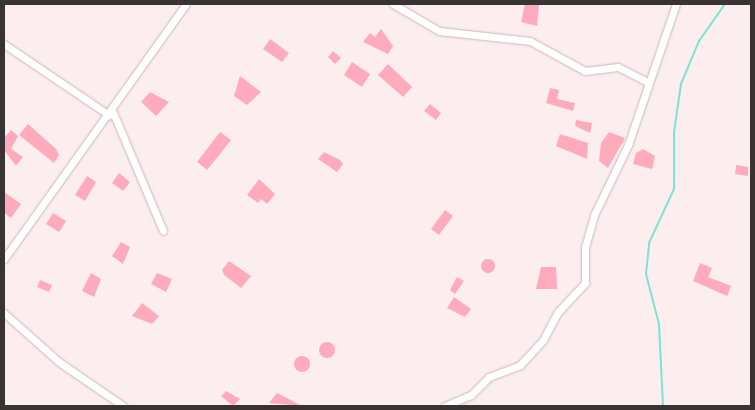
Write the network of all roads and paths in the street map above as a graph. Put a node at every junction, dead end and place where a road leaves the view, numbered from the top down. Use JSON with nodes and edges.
{"nodes":[{"id":1,"x":186,"y":4,"type":"edge"},
{"id":2,"x":393,"y":4,"type":"edge"},
{"id":3,"x":676,"y":4,"type":"edge"},
{"id":4,"x":4,"y":44,"type":"edge"},
{"id":5,"x":648,"y":82,"type":"junction"},
{"id":6,"x":110,"y":113,"type":"junction"},
{"id":7,"x":163,"y":231,"type":"dead end"},
{"id":8,"x":4,"y":259,"type":"edge"},
{"id":9,"x":4,"y":313,"type":"edge"},
{"id":10,"x":123,"y":406,"type":"edge"},
{"id":11,"x":445,"y":406,"type":"edge"}],
"edges":[{"from":1,"to":6,"type":"street"},
{"from":2,"to":5,"type":"street"},
{"from":3,"to":5,"type":"street"},
{"from":4,"to":6,"type":"street"},
{"from":5,"to":11,"type":"street"},
{"from":6,"to":7,"type":"street"},
{"from":6,"to":8,"type":"street"},
{"from":9,"to":10,"type":"street"}]}
